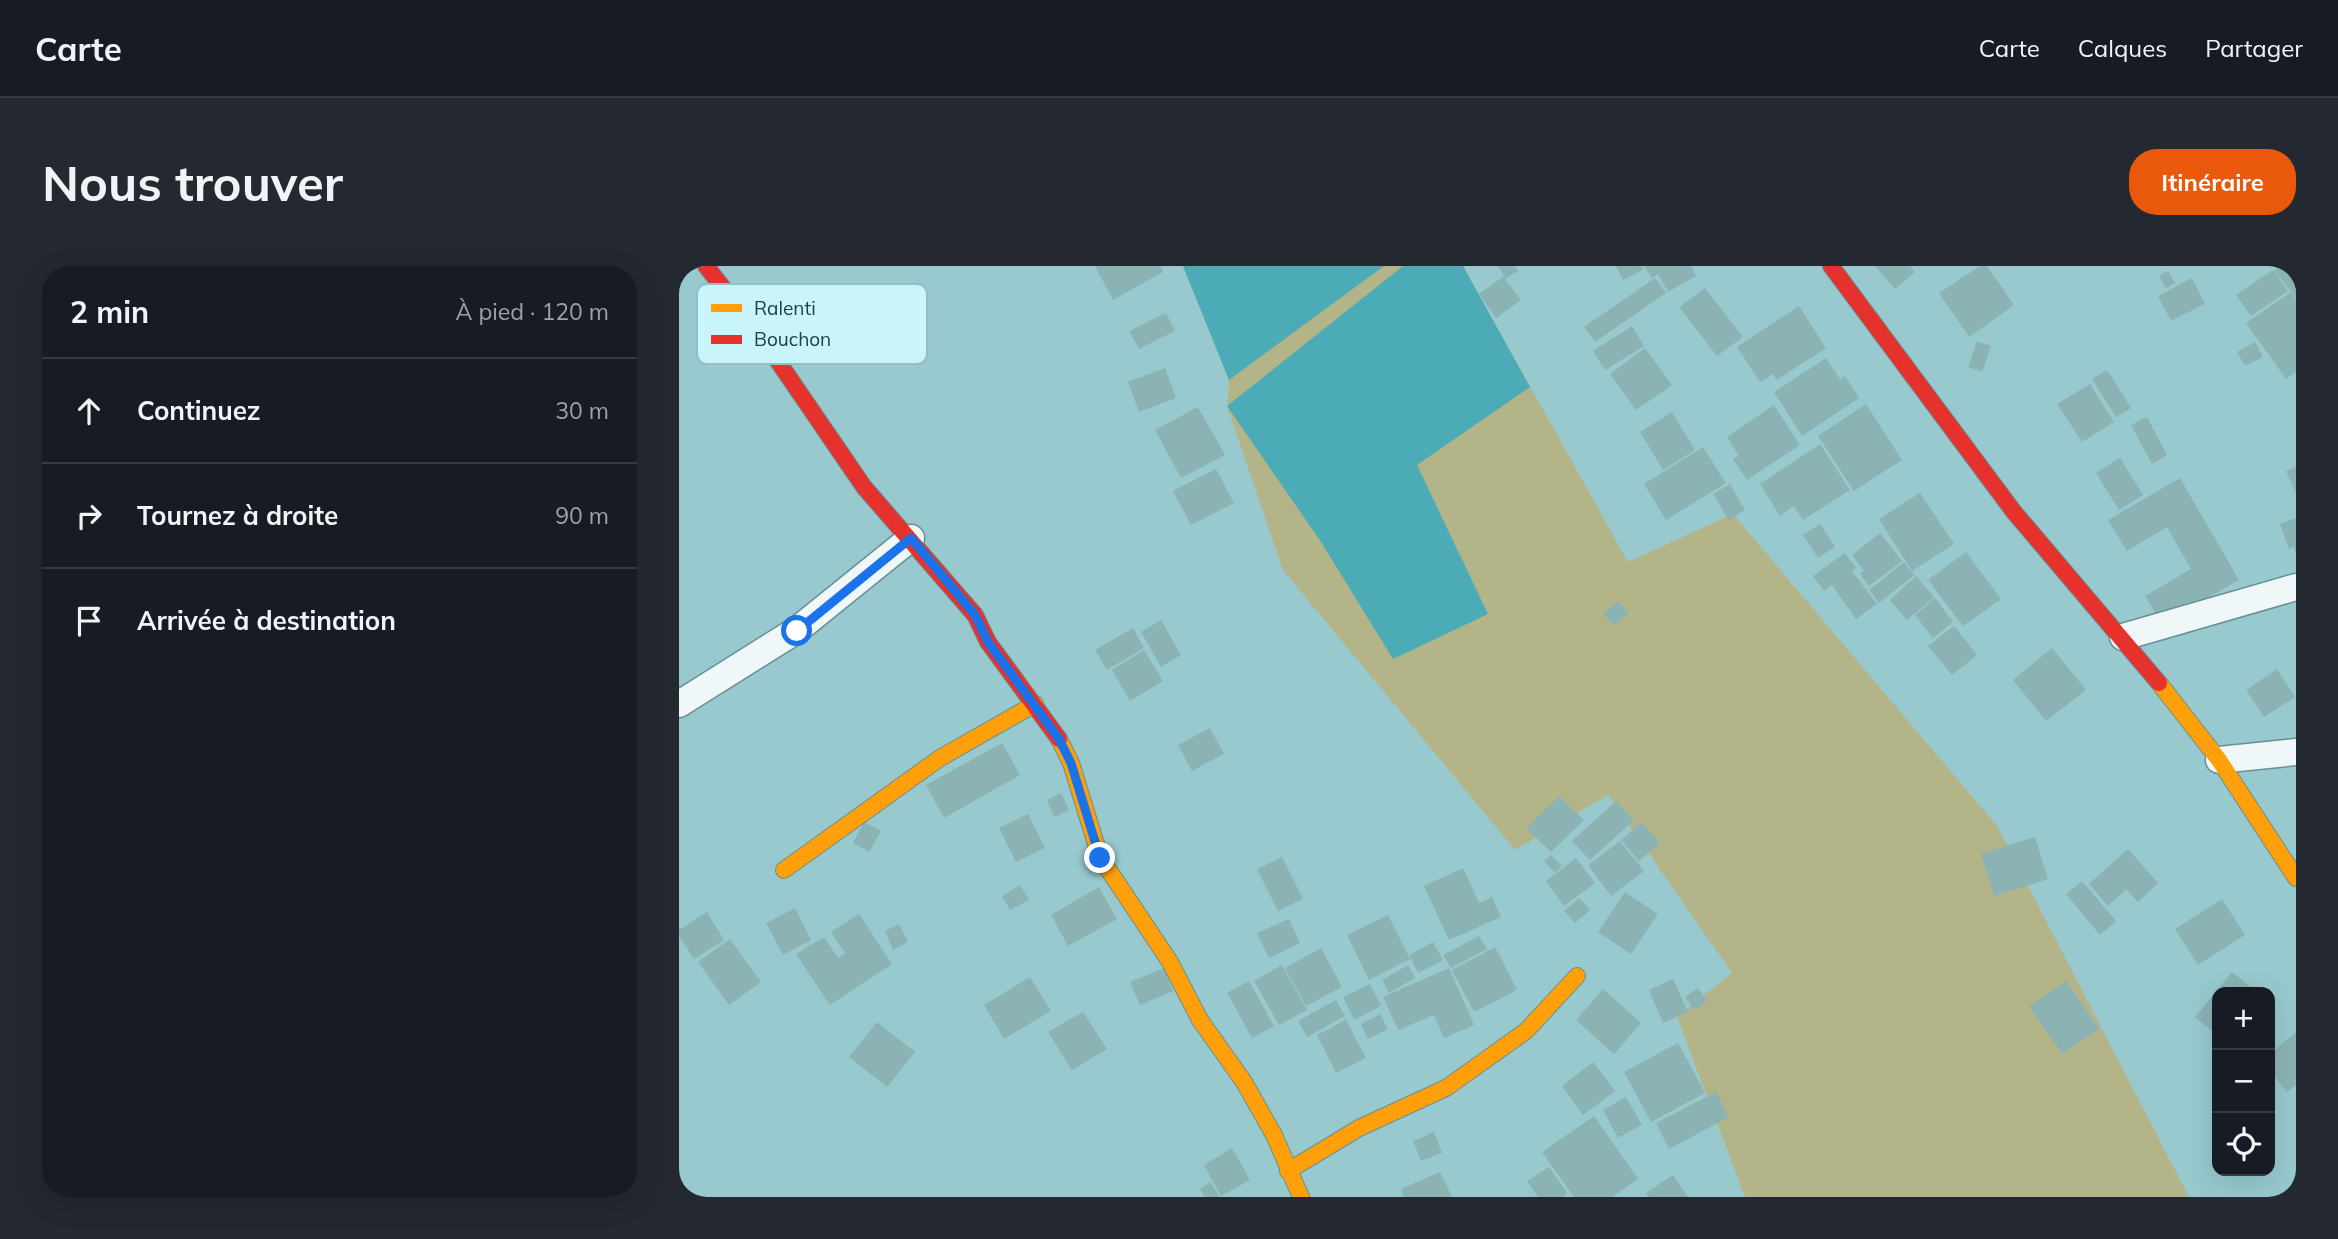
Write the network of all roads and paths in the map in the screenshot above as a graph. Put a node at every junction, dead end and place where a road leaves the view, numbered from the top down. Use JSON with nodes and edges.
{"nodes":[{"id":1,"x":706,"y":266,"type":"edge"},
{"id":2,"x":1831,"y":266,"type":"edge"},
{"id":3,"x":720,"y":284,"type":"edge"},
{"id":4,"x":780,"y":364,"type":"edge"},
{"id":5,"x":911,"y":538,"type":"junction"},
{"id":6,"x":2296,"y":587,"type":"edge"},
{"id":7,"x":2123,"y":637,"type":"junction"},
{"id":8,"x":679,"y":704,"type":"edge"},
{"id":9,"x":1035,"y":704,"type":"junction"},
{"id":10,"x":2296,"y":752,"type":"edge"},
{"id":11,"x":2219,"y":760,"type":"junction"},
{"id":12,"x":785,"y":870,"type":"dead end"},
{"id":13,"x":2296,"y":878,"type":"edge"},
{"id":14,"x":1577,"y":976,"type":"dead end"},
{"id":15,"x":1288,"y":1171,"type":"junction"},
{"id":16,"x":1301,"y":1197,"type":"edge"}],
"edges":[{"from":1,"to":3,"type":"street"},
{"from":2,"to":7,"type":"street"},
{"from":4,"to":5,"type":"street"},
{"from":5,"to":8,"type":"street"},
{"from":5,"to":9,"type":"street"},
{"from":6,"to":7,"type":"street"},
{"from":7,"to":11,"type":"street"},
{"from":9,"to":12,"type":"street"},
{"from":9,"to":15,"type":"street"},
{"from":10,"to":11,"type":"street"},
{"from":11,"to":13,"type":"street"},
{"from":14,"to":15,"type":"street"},
{"from":15,"to":16,"type":"street"}]}
